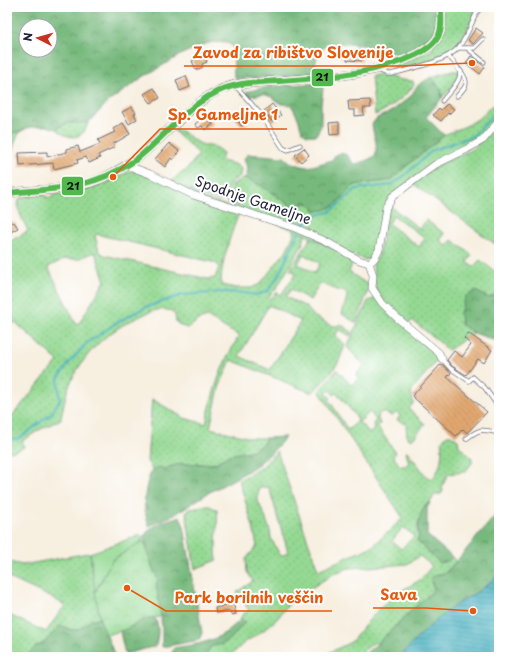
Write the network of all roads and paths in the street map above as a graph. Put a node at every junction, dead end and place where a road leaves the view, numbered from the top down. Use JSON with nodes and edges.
{"nodes":[{"id":1,"x":441,"y":7,"type":"edge"},
{"id":2,"x":482,"y":7,"type":"edge"},
{"id":3,"x":483,"y":39,"type":"dead end"},
{"id":4,"x":458,"y":48,"type":"junction"},
{"id":5,"x":466,"y":48,"type":"junction"},
{"id":6,"x":448,"y":56,"type":"junction"},
{"id":7,"x":484,"y":62,"type":"dead end"},
{"id":8,"x":376,"y":69,"type":"junction"},
{"id":9,"x":460,"y":69,"type":"junction"},
{"id":10,"x":235,"y":85,"type":"junction"},
{"id":11,"x":457,"y":96,"type":"dead end"},
{"id":12,"x":442,"y":101,"type":"dead end"},
{"id":13,"x":499,"y":121,"type":"edge"},
{"id":14,"x":300,"y":145,"type":"dead end"},
{"id":15,"x":126,"y":165,"type":"junction"},
{"id":16,"x":7,"y":194,"type":"edge"},
{"id":17,"x":369,"y":263,"type":"junction"},
{"id":18,"x":442,"y":359,"type":"joint"},
{"id":19,"x":499,"y":408,"type":"edge"},
{"id":20,"x":499,"y":433,"type":"edge"},
{"id":21,"x":466,"y":440,"type":"dead end"}],
"edges":[{"from":1,"to":8,"type":"street"},
{"from":2,"to":4,"type":"lane"},
{"from":3,"to":5,"type":"lane"},
{"from":4,"to":5,"type":"lane"},
{"from":4,"to":6,"type":"lane"},
{"from":5,"to":7,"type":"lane"},
{"from":6,"to":8,"type":"lane"},
{"from":6,"to":9,"type":"lane"},
{"from":8,"to":10,"type":"street"},
{"from":9,"to":11,"type":"lane"},
{"from":9,"to":12,"type":"lane"},
{"from":10,"to":14,"type":"lane"},
{"from":10,"to":15,"type":"street"},
{"from":13,"to":17,"type":"street"},
{"from":15,"to":16,"type":"street"},
{"from":15,"to":17,"type":"street","name":"Spodnje Gameljne"},
{"from":17,"to":18,"type":"street"},
{"from":18,"to":19,"type":"lane"},
{"from":20,"to":21,"type":"lane"}]}
